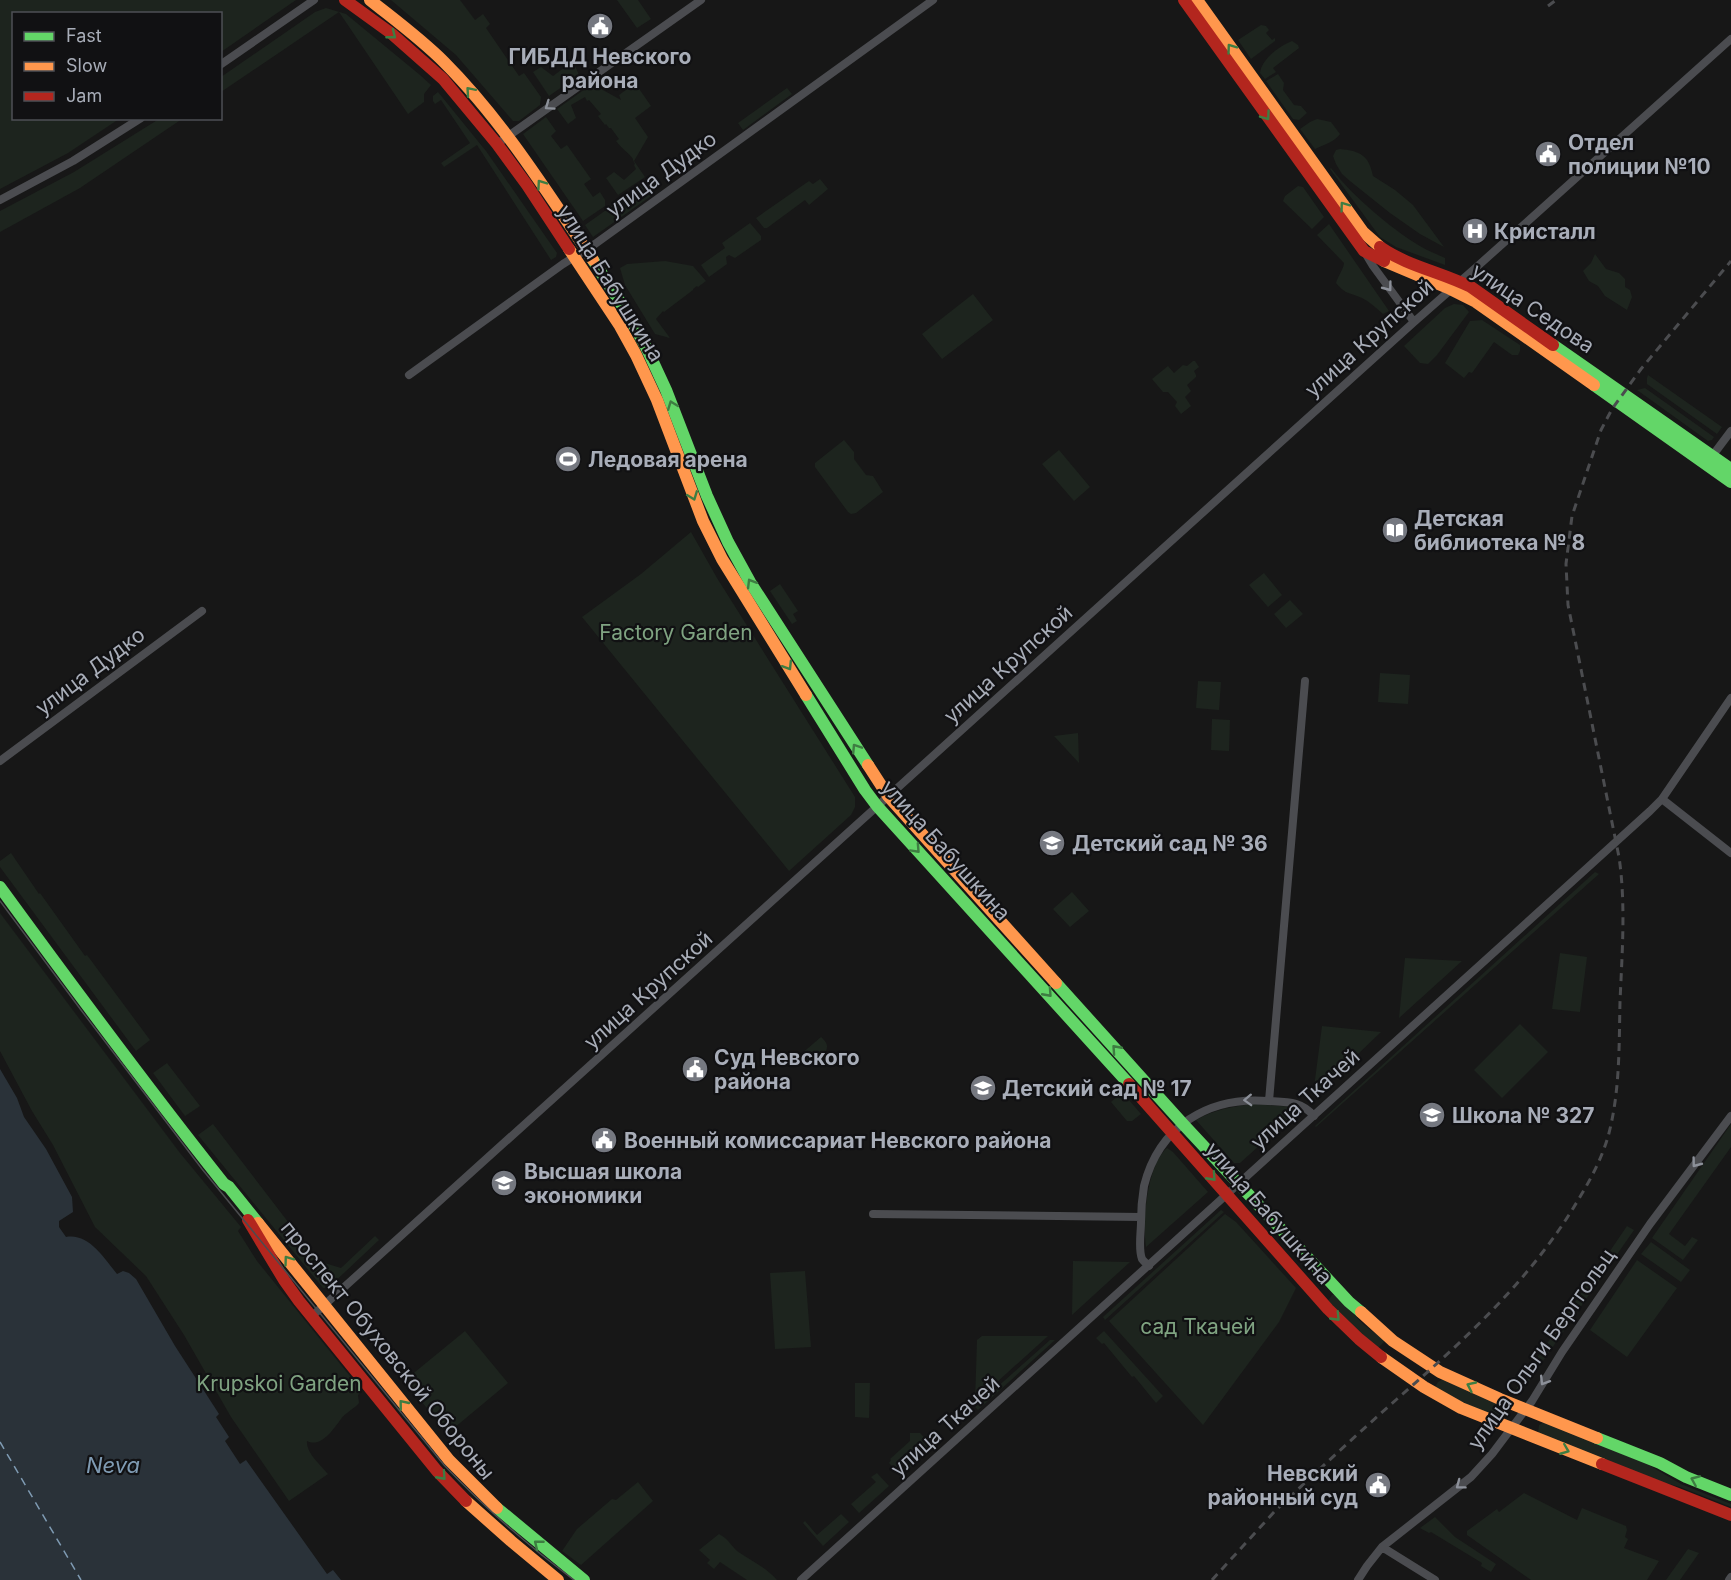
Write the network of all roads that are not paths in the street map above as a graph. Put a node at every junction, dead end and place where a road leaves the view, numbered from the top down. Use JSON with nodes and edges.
{"nodes":[{"id":1,"x":314,"y":0,"type":"edge"},
{"id":2,"x":345,"y":0,"type":"edge"},
{"id":3,"x":370,"y":0,"type":"edge"},
{"id":4,"x":701,"y":0,"type":"edge"},
{"id":5,"x":933,"y":0,"type":"edge"},
{"id":6,"x":1184,"y":0,"type":"edge"},
{"id":7,"x":1197,"y":0,"type":"edge"},
{"id":8,"x":1731,"y":39,"type":"edge"},
{"id":9,"x":222,"y":64,"type":"edge"},
{"id":10,"x":138,"y":120,"type":"edge"},
{"id":11,"x":507,"y":136,"type":"junction"},
{"id":12,"x":497,"y":144,"type":"junction"},
{"id":13,"x":0,"y":200,"type":"edge"},
{"id":14,"x":586,"y":250,"type":"junction"},
{"id":15,"x":1364,"y":251,"type":"junction"},
{"id":16,"x":574,"y":257,"type":"junction"},
{"id":17,"x":1456,"y":285,"type":"junction"},
{"id":18,"x":1414,"y":322,"type":"junction"},
{"id":19,"x":409,"y":375,"type":"dead end"},
{"id":20,"x":1731,"y":431,"type":"edge"},
{"id":21,"x":1709,"y":460,"type":"junction"},
{"id":22,"x":1731,"y":470,"type":"edge"},
{"id":23,"x":1731,"y":482,"type":"edge"},
{"id":24,"x":202,"y":610,"type":"dead end"},
{"id":25,"x":1305,"y":681,"type":"dead end"},
{"id":26,"x":1731,"y":698,"type":"edge"},
{"id":27,"x":0,"y":761,"type":"edge"},
{"id":28,"x":888,"y":796,"type":"junction"},
{"id":29,"x":1662,"y":799,"type":"junction"},
{"id":30,"x":877,"y":806,"type":"junction"},
{"id":31,"x":1731,"y":852,"type":"edge"},
{"id":32,"x":0,"y":887,"type":"edge"},
{"id":33,"x":1269,"y":1101,"type":"junction"},
{"id":34,"x":1314,"y":1116,"type":"junction"},
{"id":35,"x":1731,"y":1116,"type":"edge"},
{"id":36,"x":1183,"y":1124,"type":"junction"},
{"id":37,"x":1173,"y":1133,"type":"junction"},
{"id":38,"x":224,"y":1184,"type":"junction"},
{"id":39,"x":1239,"y":1184,"type":"junction"},
{"id":40,"x":1227,"y":1195,"type":"junction"},
{"id":41,"x":873,"y":1214,"type":"dead end"},
{"id":42,"x":1141,"y":1217,"type":"junction"},
{"id":43,"x":1149,"y":1266,"type":"junction"},
{"id":44,"x":324,"y":1306,"type":"junction"},
{"id":45,"x":311,"y":1317,"type":"junction"},
{"id":46,"x":1393,"y":1341,"type":"junction"},
{"id":47,"x":1382,"y":1359,"type":"junction"},
{"id":48,"x":1440,"y":1372,"type":"junction"},
{"id":49,"x":1423,"y":1387,"type":"junction"},
{"id":50,"x":1525,"y":1410,"type":"junction"},
{"id":51,"x":1511,"y":1429,"type":"junction"},
{"id":52,"x":1731,"y":1495,"type":"edge"},
{"id":53,"x":1731,"y":1515,"type":"edge"},
{"id":54,"x":1382,"y":1547,"type":"junction"},
{"id":55,"x":558,"y":1580,"type":"edge"},
{"id":56,"x":584,"y":1580,"type":"edge"},
{"id":57,"x":801,"y":1580,"type":"edge"},
{"id":58,"x":1358,"y":1580,"type":"edge"},
{"id":59,"x":1435,"y":1580,"type":"edge"}],
"edges":[{"from":1,"to":9,"type":"street"},
{"from":2,"to":12,"type":"street","name":"улица Бабушкина","one_way":true},
{"from":11,"to":3,"type":"street","name":"улица Бабушкина","one_way":true},
{"from":4,"to":11,"type":"street","one_way":true},
{"from":5,"to":14,"type":"street","name":"улица Дудко"},
{"from":6,"to":15,"type":"street","name":"улица Седова","one_way":true},
{"from":17,"to":7,"type":"street","name":"улица Седова","one_way":true},
{"from":8,"to":17,"type":"street","name":"улица Крупской"},
{"from":10,"to":13,"type":"street"},
{"from":11,"to":12,"type":"street"},
{"from":14,"to":11,"type":"street","name":"улица Бабушкина","one_way":true},
{"from":12,"to":16,"type":"street","name":"улица Бабушкина"},
{"from":14,"to":16,"type":"street","name":"улица Дудко"},
{"from":28,"to":14,"type":"street","name":"улица Бабушкина","one_way":true},
{"from":15,"to":17,"type":"street","name":"улица Седова"},
{"from":15,"to":18,"type":"street","name":"улица Седова","one_way":true},
{"from":16,"to":19,"type":"street","name":"улица Дудко"},
{"from":16,"to":30,"type":"street","name":"улица Бабушкина","one_way":true},
{"from":17,"to":18,"type":"street","name":"улица Крупской"},
{"from":17,"to":21,"type":"street","name":"улица Седова"},
{"from":18,"to":28,"type":"street","name":"улица Крупской"},
{"from":20,"to":21,"type":"street"},
{"from":21,"to":22,"type":"street","name":"улица Седова"},
{"from":21,"to":23,"type":"street","name":"улица Седова"},
{"from":24,"to":27,"type":"street","name":"улица Дудко"},
{"from":25,"to":33,"type":"street"},
{"from":26,"to":29,"type":"street","name":"улица Ткачей"},
{"from":28,"to":30,"type":"street","name":"улица Крупской"},
{"from":36,"to":28,"type":"street","name":"улица Бабушкина","one_way":true},
{"from":29,"to":31,"type":"street"},
{"from":29,"to":34,"type":"street","name":"улица Ткачей"},
{"from":30,"to":37,"type":"street","name":"улица Бабушкина","one_way":true},
{"from":30,"to":44,"type":"street","name":"улица Крупской"},
{"from":32,"to":38,"type":"street","name":"проспект Обуховской Обороны"},
{"from":33,"to":34,"type":"street"},
{"from":33,"to":36,"type":"street","one_way":true},
{"from":34,"to":39,"type":"street","name":"улица Ткачей"},
{"from":35,"to":50,"type":"street","name":"улица Ольги Берггольц","one_way":true},
{"from":36,"to":37,"type":"street"},
{"from":36,"to":39,"type":"street","name":"улица Бабушкина"},
{"from":37,"to":40,"type":"street","name":"улица Бабушкина","one_way":true},
{"from":37,"to":42,"type":"street"},
{"from":44,"to":38,"type":"street","name":"проспект Обуховской Обороны","one_way":true},
{"from":38,"to":45,"type":"street","name":"проспект Обуховской Обороны"},
{"from":39,"to":40,"type":"street","name":"улица Ткачей"},
{"from":39,"to":46,"type":"street","name":"улица Бабушкина"},
{"from":40,"to":43,"type":"street","name":"улица Ткачей"},
{"from":40,"to":47,"type":"street","name":"улица Бабушкина","one_way":true},
{"from":41,"to":42,"type":"street"},
{"from":42,"to":43,"type":"street"},
{"from":43,"to":57,"type":"street","name":"улица Ткачей"},
{"from":44,"to":45,"type":"street","name":"улица Крупской"},
{"from":56,"to":44,"type":"street","name":"проспект Обуховской Обороны","one_way":true},
{"from":45,"to":55,"type":"street","name":"проспект Обуховской Обороны","one_way":true},
{"from":46,"to":47,"type":"street"},
{"from":46,"to":48,"type":"street","name":"улица Бабушкина"},
{"from":47,"to":49,"type":"street","name":"улица Бабушкина"},
{"from":48,"to":49,"type":"street"},
{"from":50,"to":48,"type":"street","name":"улица Бабушкина","one_way":true},
{"from":49,"to":51,"type":"street","name":"улица Бабушкина"},
{"from":50,"to":51,"type":"street","name":"улица Ольги Берггольц"},
{"from":52,"to":50,"type":"street","name":"улица Бабушкина","one_way":true},
{"from":51,"to":53,"type":"street","name":"улица Бабушкина","one_way":true},
{"from":51,"to":54,"type":"street","name":"улица Ольги Берггольц","one_way":true},
{"from":54,"to":58,"type":"street","name":"улица Ольги Берггольц"},
{"from":54,"to":59,"type":"street"}]}
